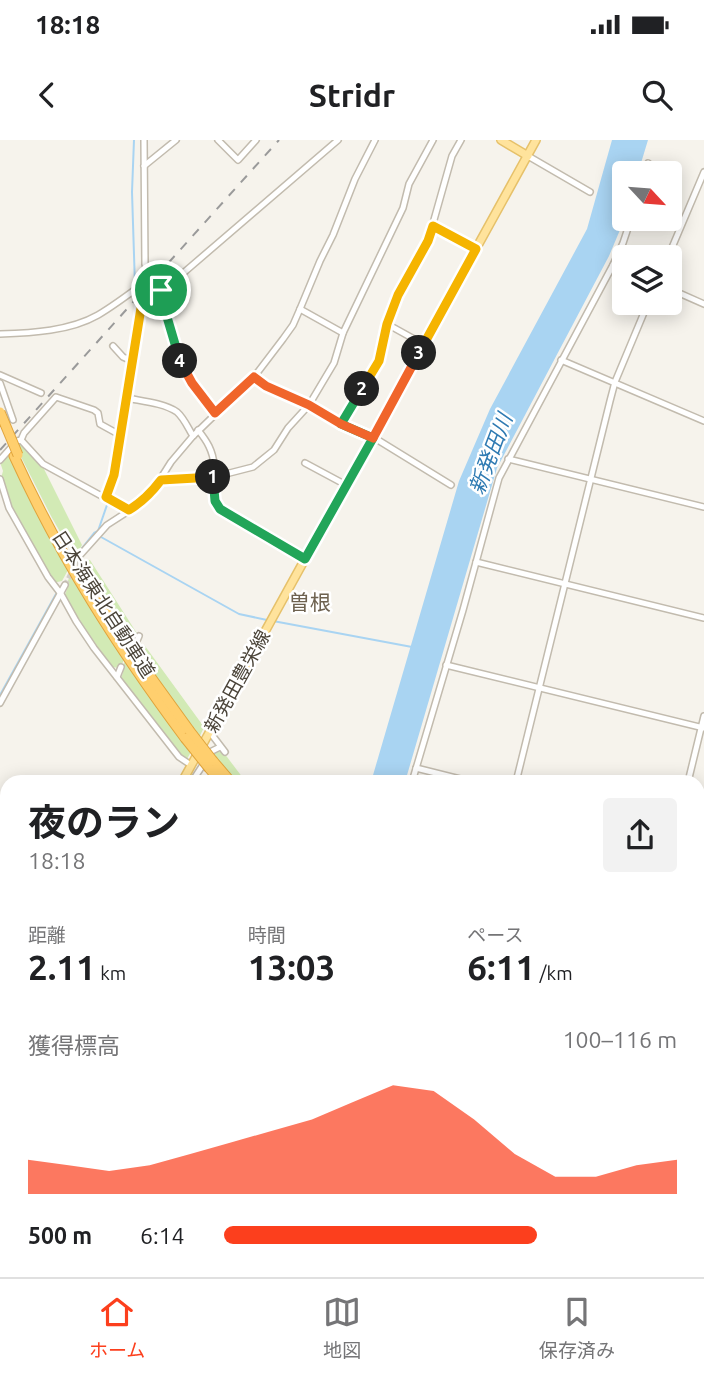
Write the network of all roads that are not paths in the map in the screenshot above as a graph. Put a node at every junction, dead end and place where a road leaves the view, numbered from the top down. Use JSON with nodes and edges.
{"nodes":[{"id":1,"x":144,"y":140,"type":"edge"},
{"id":2,"x":176,"y":140,"type":"edge"},
{"id":3,"x":218,"y":140,"type":"edge"},
{"id":4,"x":338,"y":140,"type":"edge"},
{"id":5,"x":375,"y":140,"type":"edge"},
{"id":6,"x":433,"y":140,"type":"edge"},
{"id":7,"x":461,"y":140,"type":"edge"},
{"id":8,"x":501,"y":140,"type":"edge"},
{"id":9,"x":536,"y":140,"type":"edge"},
{"id":10,"x":254,"y":141,"type":"edge"},
{"id":11,"x":528,"y":156,"type":"junction"},
{"id":12,"x":144,"y":166,"type":"junction"},
{"id":13,"x":704,"y":172,"type":"edge"},
{"id":14,"x":590,"y":192,"type":"dead end"},
{"id":15,"x":433,"y":226,"type":"junction"},
{"id":16,"x":673,"y":245,"type":"edge"},
{"id":17,"x":476,"y":249,"type":"junction"},
{"id":18,"x":612,"y":265,"type":"edge"},
{"id":19,"x":148,"y":280,"type":"junction"},
{"id":20,"x":158,"y":289,"type":"junction"},
{"id":21,"x":682,"y":294,"type":"edge"},
{"id":22,"x":704,"y":304,"type":"edge"},
{"id":23,"x":300,"y":309,"type":"junction"},
{"id":24,"x":643,"y":315,"type":"edge"},
{"id":25,"x":387,"y":324,"type":"junction"},
{"id":26,"x":343,"y":333,"type":"junction"},
{"id":27,"x":0,"y":334,"type":"edge"},
{"id":28,"x":424,"y":344,"type":"junction"},
{"id":29,"x":113,"y":346,"type":"dead end"},
{"id":30,"x":561,"y":360,"type":"junction"},
{"id":31,"x":132,"y":361,"type":"junction"},
{"id":32,"x":0,"y":375,"type":"edge"},
{"id":33,"x":254,"y":377,"type":"junction"},
{"id":34,"x":615,"y":382,"type":"junction"},
{"id":35,"x":0,"y":383,"type":"edge"},
{"id":36,"x":41,"y":393,"type":"dead end"},
{"id":37,"x":127,"y":398,"type":"junction"},
{"id":38,"x":309,"y":405,"type":"junction"},
{"id":39,"x":0,"y":412,"type":"edge"},
{"id":40,"x":215,"y":413,"type":"junction"},
{"id":41,"x":13,"y":421,"type":"dead end"},
{"id":42,"x":704,"y":421,"type":"edge"},
{"id":43,"x":0,"y":422,"type":"edge"},
{"id":44,"x":341,"y":424,"type":"junction"},
{"id":45,"x":198,"y":430,"type":"junction"},
{"id":46,"x":120,"y":435,"type":"junction"},
{"id":47,"x":193,"y":436,"type":"junction"},
{"id":48,"x":373,"y":438,"type":"junction"},
{"id":49,"x":22,"y":440,"type":"junction"},
{"id":50,"x":16,"y":455,"type":"junction"},
{"id":51,"x":508,"y":459,"type":"junction"},
{"id":52,"x":0,"y":460,"type":"edge"},
{"id":53,"x":306,"y":463,"type":"dead end"},
{"id":54,"x":214,"y":477,"type":"junction"},
{"id":55,"x":0,"y":479,"type":"edge"},
{"id":56,"x":591,"y":479,"type":"junction"},
{"id":57,"x":161,"y":480,"type":"junction"},
{"id":58,"x":346,"y":485,"type":"junction"},
{"id":59,"x":451,"y":485,"type":"dead end"},
{"id":60,"x":106,"y":497,"type":"junction"},
{"id":61,"x":704,"y":507,"type":"edge"},
{"id":62,"x":129,"y":510,"type":"junction"},
{"id":63,"x":81,"y":554,"type":"tunnel mouth"},
{"id":64,"x":305,"y":559,"type":"junction"},
{"id":65,"x":476,"y":562,"type":"junction"},
{"id":66,"x":565,"y":583,"type":"junction"},
{"id":67,"x":65,"y":585,"type":"tunnel mouth"},
{"id":68,"x":61,"y":594,"type":"junction"},
{"id":69,"x":704,"y":618,"type":"edge"},
{"id":70,"x":139,"y":636,"type":"dead end"},
{"id":71,"x":136,"y":643,"type":"dead end"},
{"id":72,"x":446,"y":665,"type":"junction"},
{"id":73,"x":121,"y":667,"type":"dead end"},
{"id":74,"x":117,"y":677,"type":"junction"},
{"id":75,"x":540,"y":687,"type":"junction"},
{"id":76,"x":0,"y":703,"type":"edge"},
{"id":77,"x":704,"y":716,"type":"edge"},
{"id":78,"x":703,"y":727,"type":"edge"},
{"id":79,"x":209,"y":731,"type":"junction"},
{"id":80,"x":220,"y":747,"type":"junction"},
{"id":81,"x":225,"y":752,"type":"dead end"},
{"id":82,"x":211,"y":764,"type":"junction"},
{"id":83,"x":189,"y":768,"type":"junction"},
{"id":84,"x":416,"y":768,"type":"junction"},
{"id":85,"x":186,"y":775,"type":"edge"},
{"id":86,"x":194,"y":775,"type":"edge"},
{"id":87,"x":200,"y":775,"type":"edge"},
{"id":88,"x":217,"y":775,"type":"edge"},
{"id":89,"x":223,"y":775,"type":"edge"},
{"id":90,"x":414,"y":775,"type":"edge"},
{"id":91,"x":444,"y":775,"type":"edge"},
{"id":92,"x":518,"y":775,"type":"edge"},
{"id":93,"x":690,"y":775,"type":"edge"}],
"edges":[{"from":1,"to":12,"type":"street"},
{"from":2,"to":12,"type":"street"},
{"from":3,"to":10,"type":"street"},
{"from":4,"to":20,"type":"street"},
{"from":5,"to":23,"type":"street"},
{"from":6,"to":26,"type":"street"},
{"from":7,"to":15,"type":"street"},
{"from":8,"to":11,"type":"main road"},
{"from":9,"to":11,"type":"main road","name":"新発田豊栄線"},
{"from":11,"to":14,"type":"street"},
{"from":11,"to":17,"type":"main road","name":"新発田豊栄線"},
{"from":12,"to":19,"type":"street"},
{"from":13,"to":16,"type":"street"},
{"from":15,"to":17,"type":"street"},
{"from":15,"to":25,"type":"street"},
{"from":17,"to":28,"type":"main road","name":"新発田豊栄線"},
{"from":18,"to":30,"type":"street"},
{"from":19,"to":20,"type":"street"},
{"from":19,"to":27,"type":"street"},
{"from":20,"to":31,"type":"street"},
{"from":20,"to":40,"type":"street"},
{"from":21,"to":22,"type":"street"},
{"from":23,"to":26,"type":"street"},
{"from":23,"to":33,"type":"street"},
{"from":24,"to":34,"type":"street"},
{"from":25,"to":28,"type":"street"},
{"from":25,"to":44,"type":"street"},
{"from":26,"to":38,"type":"street"},
{"from":28,"to":48,"type":"main road","name":"新発田豊栄線"},
{"from":29,"to":31,"type":"street"},
{"from":30,"to":34,"type":"street"},
{"from":30,"to":51,"type":"street"},
{"from":31,"to":37,"type":"street"},
{"from":32,"to":36,"type":"street"},
{"from":33,"to":38,"type":"street"},
{"from":33,"to":40,"type":"street"},
{"from":34,"to":42,"type":"street"},
{"from":34,"to":56,"type":"street"},
{"from":35,"to":41,"type":"street"},
{"from":37,"to":46,"type":"street"},
{"from":37,"to":47,"type":"street"},
{"from":38,"to":44,"type":"street"},
{"from":38,"to":54,"type":"street"},
{"from":39,"to":50,"type":"highway","name":"日本海東北自動車道","bridge":true},
{"from":40,"to":45,"type":"street"},
{"from":43,"to":50,"type":"highway","name":"日本海東北自動車道","bridge":true},
{"from":44,"to":48,"type":"street"},
{"from":45,"to":47,"type":"street"},
{"from":45,"to":54,"type":"street"},
{"from":46,"to":49,"type":"street"},
{"from":46,"to":60,"type":"street"},
{"from":47,"to":57,"type":"street"},
{"from":48,"to":58,"type":"main road","name":"新発田豊栄線"},
{"from":48,"to":59,"type":"street"},
{"from":49,"to":52,"type":"street"},
{"from":49,"to":60,"type":"street"},
{"from":50,"to":82,"type":"highway","name":"日本海東北自動車道","bridge":true},
{"from":51,"to":56,"type":"street"},
{"from":51,"to":65,"type":"street"},
{"from":53,"to":58,"type":"street"},
{"from":54,"to":57,"type":"street"},
{"from":54,"to":64,"type":"street"},
{"from":55,"to":68,"type":"street"},
{"from":56,"to":61,"type":"street"},
{"from":56,"to":66,"type":"street"},
{"from":57,"to":62,"type":"street"},
{"from":58,"to":64,"type":"main road","name":"新発田豊栄線"},
{"from":60,"to":62,"type":"street"},
{"from":62,"to":63,"type":"street"},
{"from":64,"to":79,"type":"main road","name":"新発田豊栄線"},
{"from":65,"to":66,"type":"street"},
{"from":65,"to":72,"type":"street"},
{"from":66,"to":69,"type":"street"},
{"from":66,"to":75,"type":"street"},
{"from":67,"to":68,"type":"street"},
{"from":68,"to":74,"type":"street"},
{"from":68,"to":76,"type":"street"},
{"from":70,"to":71,"type":"street"},
{"from":72,"to":75,"type":"street"},
{"from":72,"to":84,"type":"street"},
{"from":73,"to":74,"type":"street"},
{"from":74,"to":83,"type":"street"},
{"from":75,"to":78,"type":"street"},
{"from":75,"to":92,"type":"street"},
{"from":77,"to":78,"type":"street"},
{"from":78,"to":93,"type":"street"},
{"from":79,"to":80,"type":"street"},
{"from":79,"to":83,"type":"main road","name":"新発田豊栄線"},
{"from":80,"to":81,"type":"street"},
{"from":80,"to":87,"type":"street"},
{"from":82,"to":88,"type":"highway","name":"日本海東北自動車道"},
{"from":82,"to":89,"type":"highway","name":"日本海東北自動車道"},
{"from":83,"to":85,"type":"main road","name":"新発田豊栄線"},
{"from":83,"to":86,"type":"street"},
{"from":84,"to":90,"type":"street"},
{"from":84,"to":91,"type":"street"}]}
